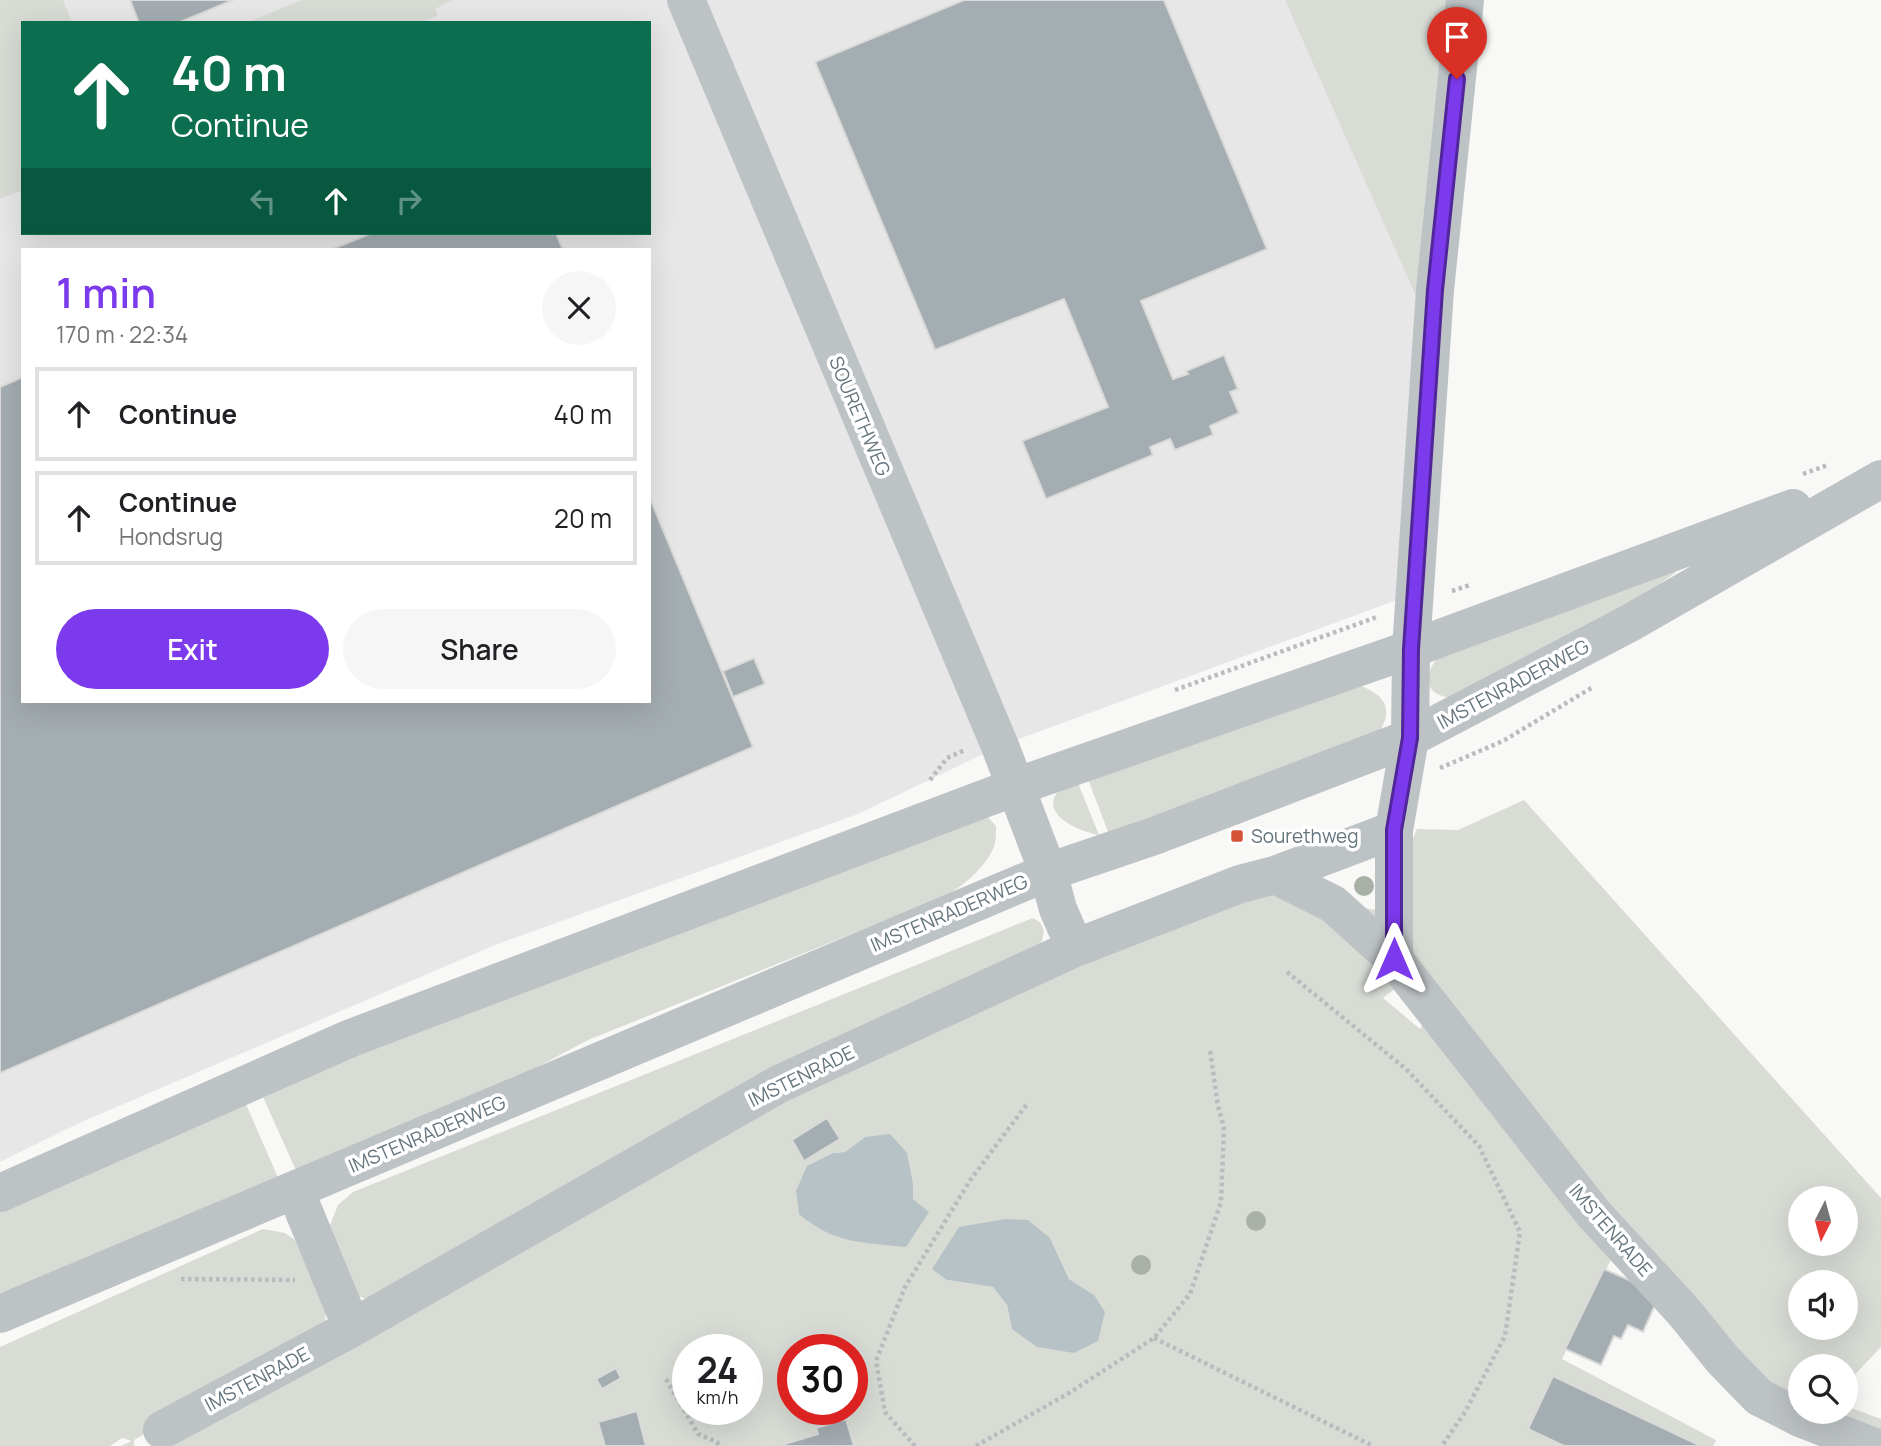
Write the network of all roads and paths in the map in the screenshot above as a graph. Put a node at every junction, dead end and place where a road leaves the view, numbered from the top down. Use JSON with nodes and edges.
{"nodes":[{"id":1,"x":687,"y":0,"type":"edge"},
{"id":2,"x":1465,"y":0,"type":"edge"},
{"id":3,"x":1881,"y":477,"type":"edge"},
{"id":4,"x":1478,"y":583,"type":"dead end"},
{"id":5,"x":1414,"y":604,"type":"junction"},
{"id":6,"x":1411,"y":649,"type":"junction"},
{"id":7,"x":1168,"y":692,"type":"dead end"},
{"id":8,"x":1557,"y":709,"type":"dead end"},
{"id":9,"x":1410,"y":738,"type":"junction"},
{"id":10,"x":1401,"y":786,"type":"junction"},
{"id":11,"x":1015,"y":787,"type":"junction"},
{"id":12,"x":1394,"y":830,"type":"junction"},
{"id":13,"x":1048,"y":872,"type":"junction"},
{"id":14,"x":1275,"y":875,"type":"junction"},
{"id":15,"x":1075,"y":948,"type":"junction"},
{"id":16,"x":1394,"y":959,"type":"junction"},
{"id":17,"x":1287,"y":972,"type":"dead end"},
{"id":18,"x":1210,"y":1050,"type":"dead end"},
{"id":19,"x":1027,"y":1104,"type":"dead end"},
{"id":20,"x":295,"y":1190,"type":"junction"},
{"id":21,"x":0,"y":1193,"type":"edge"},
{"id":22,"x":331,"y":1277,"type":"junction"},
{"id":23,"x":171,"y":1281,"type":"dead end"},
{"id":24,"x":0,"y":1314,"type":"edge"},
{"id":25,"x":352,"y":1328,"type":"junction"},
{"id":26,"x":1154,"y":1338,"type":"junction"},
{"id":27,"x":666,"y":1378,"type":"dead end"},
{"id":28,"x":162,"y":1430,"type":"dead end"},
{"id":29,"x":719,"y":1446,"type":"edge"},
{"id":30,"x":915,"y":1446,"type":"edge"},
{"id":31,"x":976,"y":1446,"type":"edge"},
{"id":32,"x":1373,"y":1446,"type":"edge"},
{"id":33,"x":1442,"y":1446,"type":"edge"},
{"id":34,"x":1872,"y":1446,"type":"edge"}],
"edges":[{"from":1,"to":11,"type":"street","name":"SOURETHWEG"},
{"from":2,"to":5,"type":"street"},
{"from":3,"to":6,"type":"street","name":"IMSTENRADERWEG"},
{"from":3,"to":9,"type":"street","name":"IMSTENRADERWEG"},
{"from":4,"to":5,"type":"path"},
{"from":5,"to":6,"type":"street"},
{"from":5,"to":7,"type":"path"},
{"from":6,"to":9,"type":"street"},
{"from":6,"to":11,"type":"street","name":"IMSTENRADERWEG"},
{"from":8,"to":10,"type":"path"},
{"from":9,"to":10,"type":"street"},
{"from":9,"to":13,"type":"street","name":"IMSTENRADERWEG"},
{"from":10,"to":12,"type":"street"},
{"from":11,"to":13,"type":"street","name":"SOURETHWEG"},
{"from":11,"to":21,"type":"street","name":"IMSTENRADERWEG"},
{"from":12,"to":14,"type":"street","name":"IMSTENRADE"},
{"from":12,"to":16,"type":"street"},
{"from":13,"to":15,"type":"street","name":"SOURETHWEG"},
{"from":13,"to":20,"type":"street","name":"IMSTENRADERWEG"},
{"from":14,"to":15,"type":"street","name":"IMSTENRADE"},
{"from":14,"to":16,"type":"street","name":"IMSTENRADE"},
{"from":15,"to":25,"type":"street","name":"IMSTENRADE"},
{"from":16,"to":34,"type":"street","name":"IMSTENRADE"},
{"from":17,"to":33,"type":"path"},
{"from":18,"to":26,"type":"path"},
{"from":19,"to":30,"type":"path"},
{"from":20,"to":22,"type":"street"},
{"from":20,"to":24,"type":"street","name":"IMSTENRADERWEG"},
{"from":22,"to":23,"type":"path"},
{"from":22,"to":25,"type":"street"},
{"from":25,"to":28,"type":"street","name":"IMSTENRADE"},
{"from":26,"to":31,"type":"path"},
{"from":26,"to":32,"type":"path"},
{"from":27,"to":29,"type":"path"}]}
